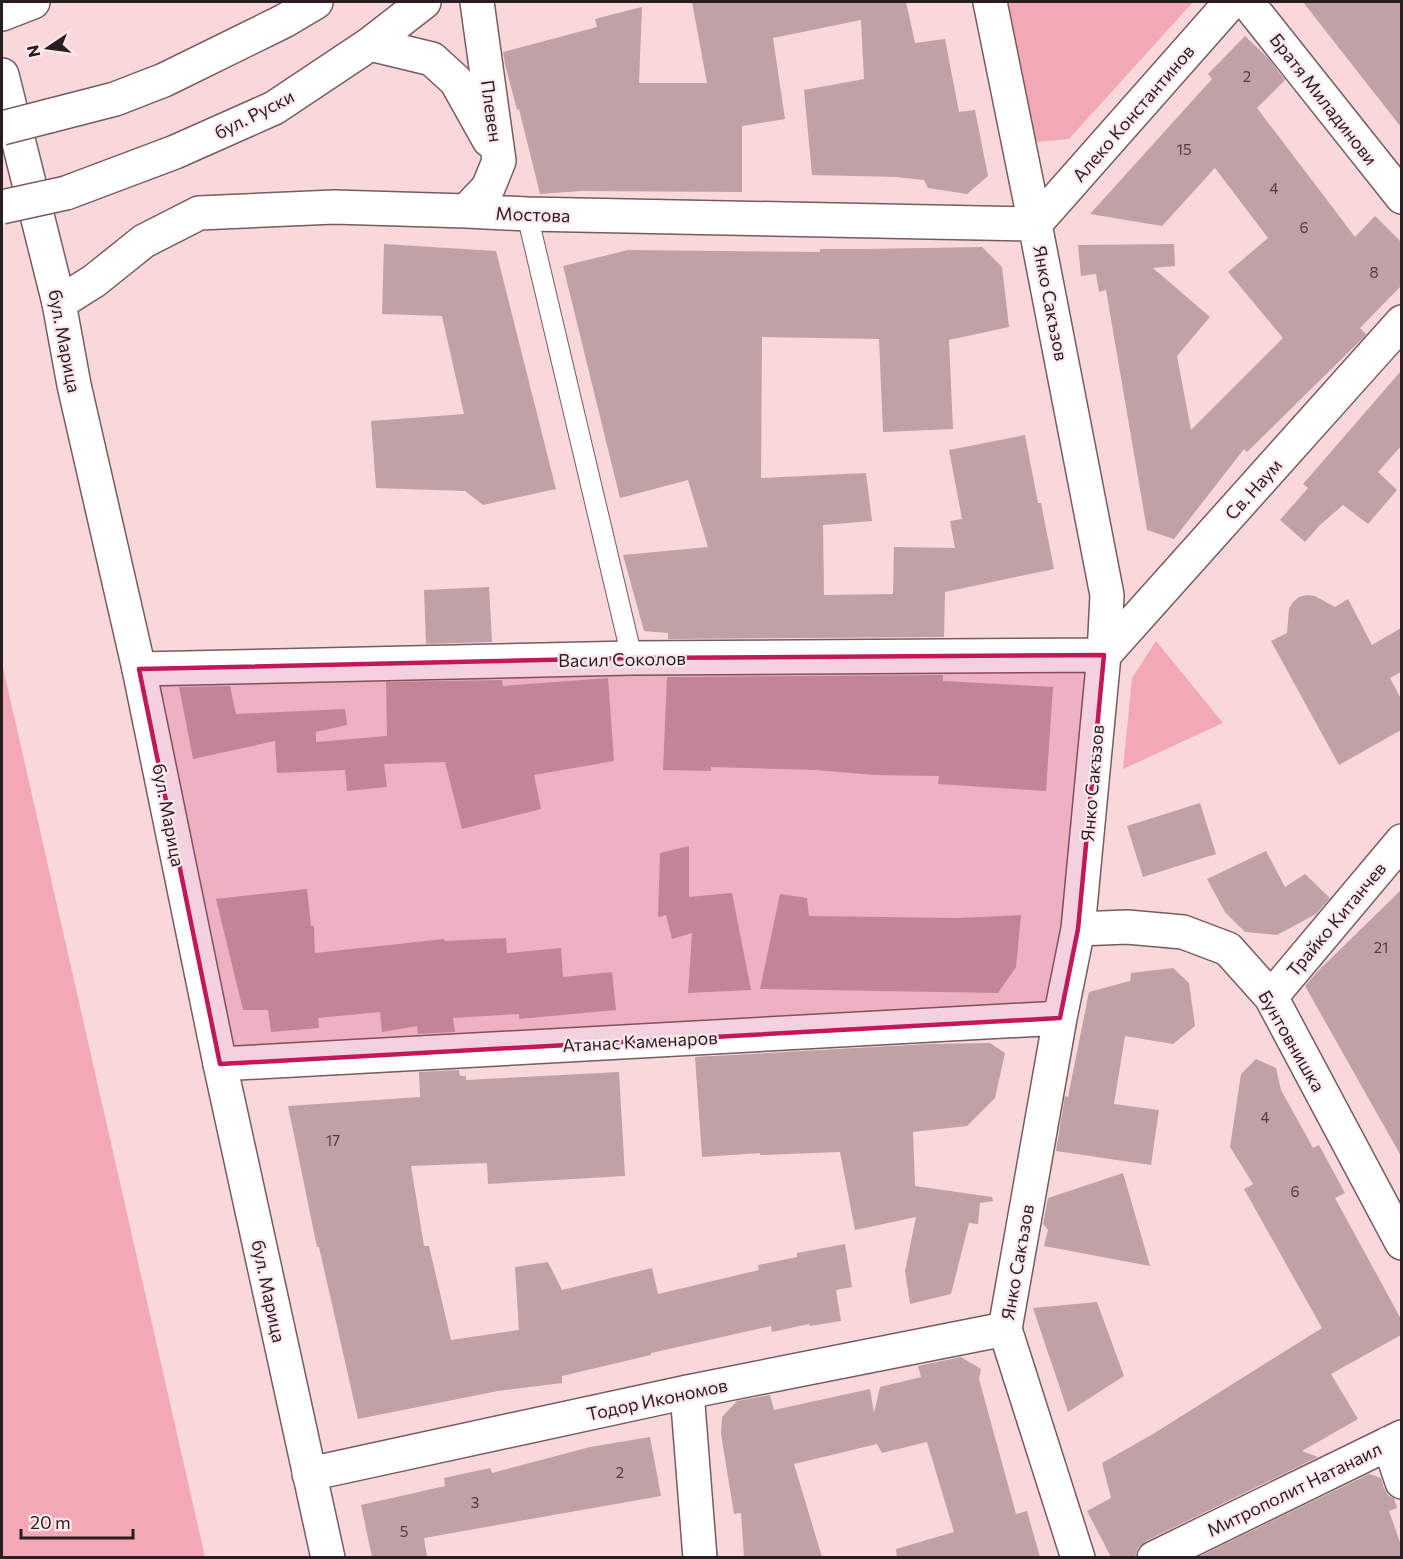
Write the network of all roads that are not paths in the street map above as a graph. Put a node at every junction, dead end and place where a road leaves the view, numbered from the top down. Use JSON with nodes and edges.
{"nodes":[{"id":1,"x":33,"y":2,"type":"edge"},
{"id":2,"x":316,"y":2,"type":"edge"},
{"id":3,"x":424,"y":2,"type":"edge"},
{"id":4,"x":477,"y":2,"type":"edge"},
{"id":5,"x":990,"y":2,"type":"edge"},
{"id":6,"x":1231,"y":2,"type":"edge"},
{"id":7,"x":1247,"y":2,"type":"edge"},
{"id":8,"x":283,"y":11,"type":"edge"},
{"id":9,"x":2,"y":14,"type":"edge"},
{"id":10,"x":370,"y":44,"type":"junction"},
{"id":11,"x":2,"y":75,"type":"edge"},
{"id":12,"x":2,"y":128,"type":"edge"},
{"id":13,"x":499,"y":161,"type":"junction"},
{"id":14,"x":1401,"y":197,"type":"edge"},
{"id":15,"x":2,"y":207,"type":"edge"},
{"id":16,"x":466,"y":211,"type":"junction"},
{"id":17,"x":527,"y":214,"type":"junction"},
{"id":18,"x":1035,"y":224,"type":"junction"},
{"id":19,"x":59,"y":303,"type":"junction"},
{"id":20,"x":1401,"y":322,"type":"edge"},
{"id":21,"x":1104,"y":655,"type":"junction"},
{"id":22,"x":632,"y":658,"type":"junction"},
{"id":23,"x":139,"y":669,"type":"junction"},
{"id":24,"x":1401,"y":841,"type":"edge"},
{"id":25,"x":1078,"y":929,"type":"junction"},
{"id":26,"x":1271,"y":997,"type":"junction"},
{"id":27,"x":1060,"y":1018,"type":"junction"},
{"id":28,"x":220,"y":1064,"type":"junction"},
{"id":29,"x":1401,"y":1242,"type":"edge"},
{"id":30,"x":1005,"y":1329,"type":"junction"},
{"id":31,"x":687,"y":1392,"type":"junction"},
{"id":32,"x":1395,"y":1440,"type":"edge"},
{"id":33,"x":309,"y":1474,"type":"junction"},
{"id":34,"x":1401,"y":1482,"type":"edge"},
{"id":35,"x":328,"y":1557,"type":"edge"},
{"id":36,"x":700,"y":1557,"type":"edge"},
{"id":37,"x":1078,"y":1557,"type":"edge"},
{"id":38,"x":1154,"y":1557,"type":"edge"}],
"edges":[{"from":1,"to":9,"type":"street"},
{"from":2,"to":8,"type":"street"},
{"from":3,"to":10,"type":"street","name":"бул. Руски"},
{"from":4,"to":13,"type":"street","name":"Плевен"},
{"from":5,"to":18,"type":"street","name":"Янко Сакъзов"},
{"from":6,"to":18,"type":"street","name":"Алеко Константинов"},
{"from":7,"to":14,"type":"street","name":"Братя Миладинови"},
{"from":8,"to":12,"type":"street","bridge":true},
{"from":10,"to":13,"type":"street"},
{"from":10,"to":15,"type":"street","name":"бул. Руски","bridge":true},
{"from":11,"to":19,"type":"street","name":"бул. Марица"},
{"from":13,"to":16,"type":"street","name":"Плевен"},
{"from":16,"to":17,"type":"street","name":"Мостова"},
{"from":16,"to":19,"type":"street","name":"Мостова"},
{"from":17,"to":18,"type":"street","name":"Мостова"},
{"from":17,"to":22,"type":"lane"},
{"from":18,"to":21,"type":"street","name":"Янко Сакъзов"},
{"from":19,"to":23,"type":"street","name":"бул. Марица"},
{"from":20,"to":21,"type":"street","name":"Св. Наум"},
{"from":21,"to":22,"type":"street","name":"Васил Соколов"},
{"from":21,"to":25,"type":"street","name":"Янко Сакъзов"},
{"from":22,"to":23,"type":"street","name":"Васил Соколов"},
{"from":23,"to":28,"type":"street","name":"бул. Марица"},
{"from":24,"to":26,"type":"street","name":"Трайко Китанчев"},
{"from":25,"to":26,"type":"street","name":"Бунтовнишка"},
{"from":25,"to":27,"type":"street","name":"Янко Сакъзов"},
{"from":26,"to":29,"type":"street","name":"Бунтовнишка"},
{"from":27,"to":28,"type":"street","name":"Атанас Каменаров"},
{"from":27,"to":30,"type":"street","name":"Янко Сакъзов"},
{"from":28,"to":33,"type":"street","name":"бул. Марица"},
{"from":30,"to":31,"type":"street","name":"Тодор Икономов"},
{"from":30,"to":37,"type":"street","name":"Янко Сакъзов"},
{"from":31,"to":33,"type":"street","name":"Тодор Икономов"},
{"from":31,"to":36,"type":"street"},
{"from":32,"to":34,"type":"street"},
{"from":32,"to":38,"type":"street","name":"Митрополит Натанаил"},
{"from":33,"to":35,"type":"street","name":"бул. Марица"}]}
